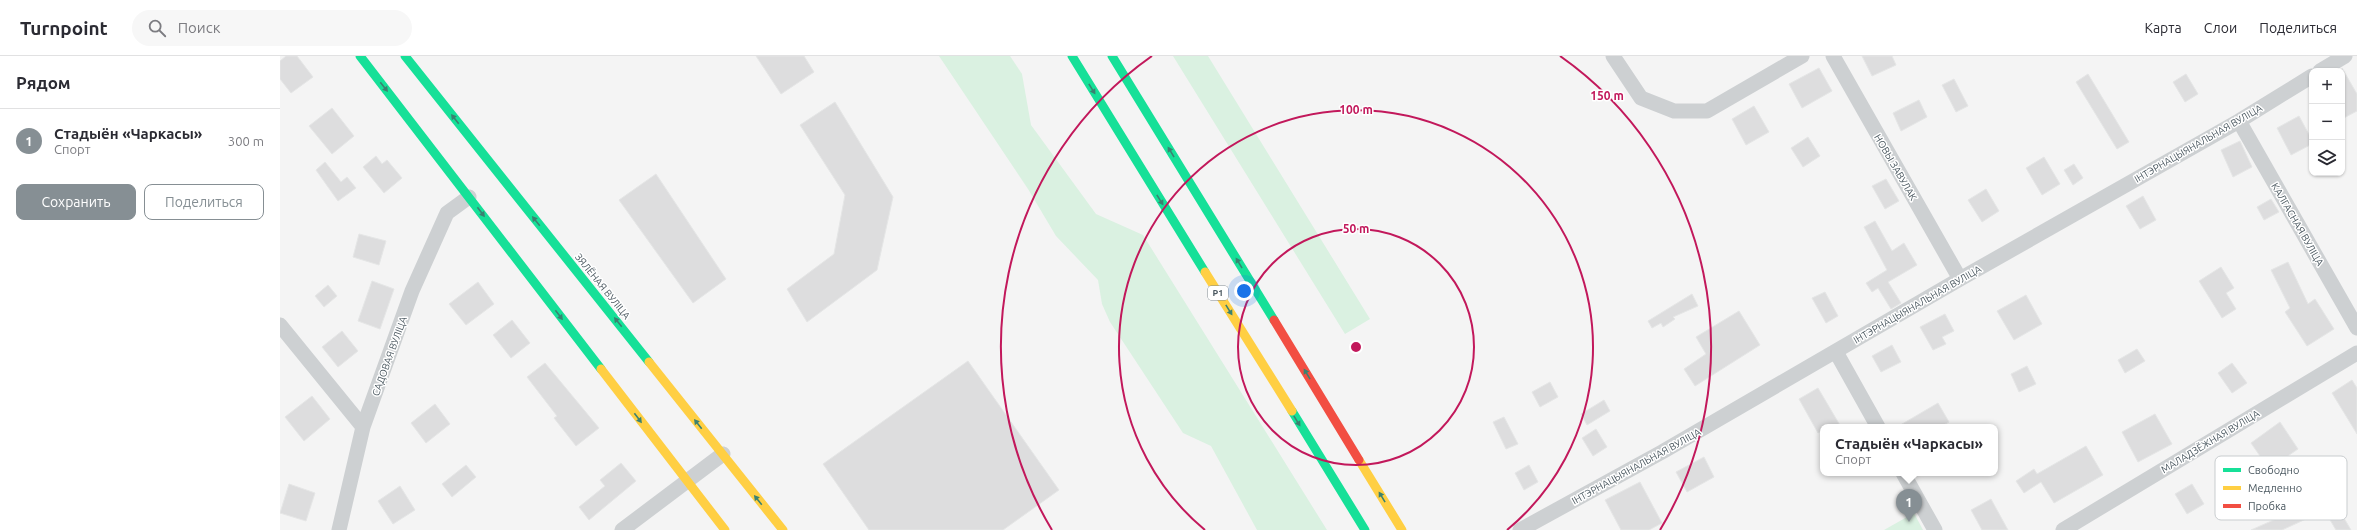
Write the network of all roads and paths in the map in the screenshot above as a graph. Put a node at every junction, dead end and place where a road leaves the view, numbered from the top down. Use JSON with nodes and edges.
{"nodes":[{"id":1,"x":360,"y":56,"type":"edge"},
{"id":2,"x":405,"y":56,"type":"edge"},
{"id":3,"x":1072,"y":56,"type":"edge"},
{"id":4,"x":1112,"y":56,"type":"edge"},
{"id":5,"x":1613,"y":56,"type":"edge"},
{"id":6,"x":1802,"y":56,"type":"edge"},
{"id":7,"x":1832,"y":56,"type":"edge"},
{"id":8,"x":2345,"y":56,"type":"edge"},
{"id":9,"x":2325,"y":68,"type":"edge"},
{"id":10,"x":2309,"y":78,"type":"edge"},
{"id":11,"x":2239,"y":121,"type":"junction"},
{"id":12,"x":469,"y":197,"type":"junction"},
{"id":13,"x":1960,"y":279,"type":"junction"},
{"id":14,"x":280,"y":325,"type":"edge"},
{"id":15,"x":2357,"y":328,"type":"edge"},
{"id":16,"x":1836,"y":352,"type":"junction"},
{"id":17,"x":2357,"y":353,"type":"edge"},
{"id":18,"x":1876,"y":424,"type":"edge"},
{"id":19,"x":362,"y":427,"type":"junction"},
{"id":20,"x":723,"y":454,"type":"junction"},
{"id":21,"x":1905,"y":476,"type":"edge"},
{"id":22,"x":687,"y":483,"type":"junction"},
{"id":23,"x":339,"y":530,"type":"edge"},
{"id":24,"x":622,"y":530,"type":"edge"},
{"id":25,"x":725,"y":530,"type":"edge"},
{"id":26,"x":783,"y":530,"type":"edge"},
{"id":27,"x":1365,"y":530,"type":"edge"},
{"id":28,"x":1402,"y":530,"type":"edge"},
{"id":29,"x":1520,"y":530,"type":"edge"},
{"id":30,"x":1935,"y":530,"type":"edge"},
{"id":31,"x":2063,"y":530,"type":"edge"}],
"edges":[{"from":1,"to":12,"type":"main road","one_way":true},
{"from":20,"to":2,"type":"main road","name":"ЗЯЛЁНАЯ ВУЛІЦА","one_way":true},
{"from":3,"to":27,"type":"main road","number":"Р1","one_way":true},
{"from":28,"to":4,"type":"main road","one_way":true},
{"from":5,"to":6,"type":"street"},
{"from":7,"to":13,"type":"street","name":"НОВЫ ЗАВУЛАК"},
{"from":8,"to":9,"type":"street"},
{"from":10,"to":11,"type":"street","name":"ІНТЭРНАЦЫЯНАЛЬНАЯ ВУЛІЦА"},
{"from":11,"to":13,"type":"street","name":"ІНТЭРНАЦЫЯНАЛЬНАЯ ВУЛІЦА"},
{"from":11,"to":15,"type":"street","name":"КАЛГАСНАЯ ВУЛІЦА"},
{"from":12,"to":19,"type":"street","name":"САДОВАЯ ВУЛІЦА"},
{"from":12,"to":22,"type":"main road","one_way":true},
{"from":13,"to":16,"type":"street","name":"ІНТЭРНАЦЫЯНАЛЬНАЯ ВУЛІЦА"},
{"from":14,"to":19,"type":"street"},
{"from":16,"to":18,"type":"street"},
{"from":16,"to":29,"type":"street","name":"ІНТЭРНАЦЫЯНАЛЬНАЯ ВУЛІЦА"},
{"from":17,"to":31,"type":"street","name":"МАЛАДЗЁЖНАЯ ВУЛІЦА"},
{"from":19,"to":23,"type":"street","name":"САДОВАЯ ВУЛІЦА"},
{"from":20,"to":22,"type":"street"},
{"from":26,"to":20,"type":"main road","name":"ЗЯЛЁНАЯ ВУЛІЦА","one_way":true},
{"from":21,"to":30,"type":"street"},
{"from":22,"to":24,"type":"street"},
{"from":22,"to":25,"type":"main road"}]}
